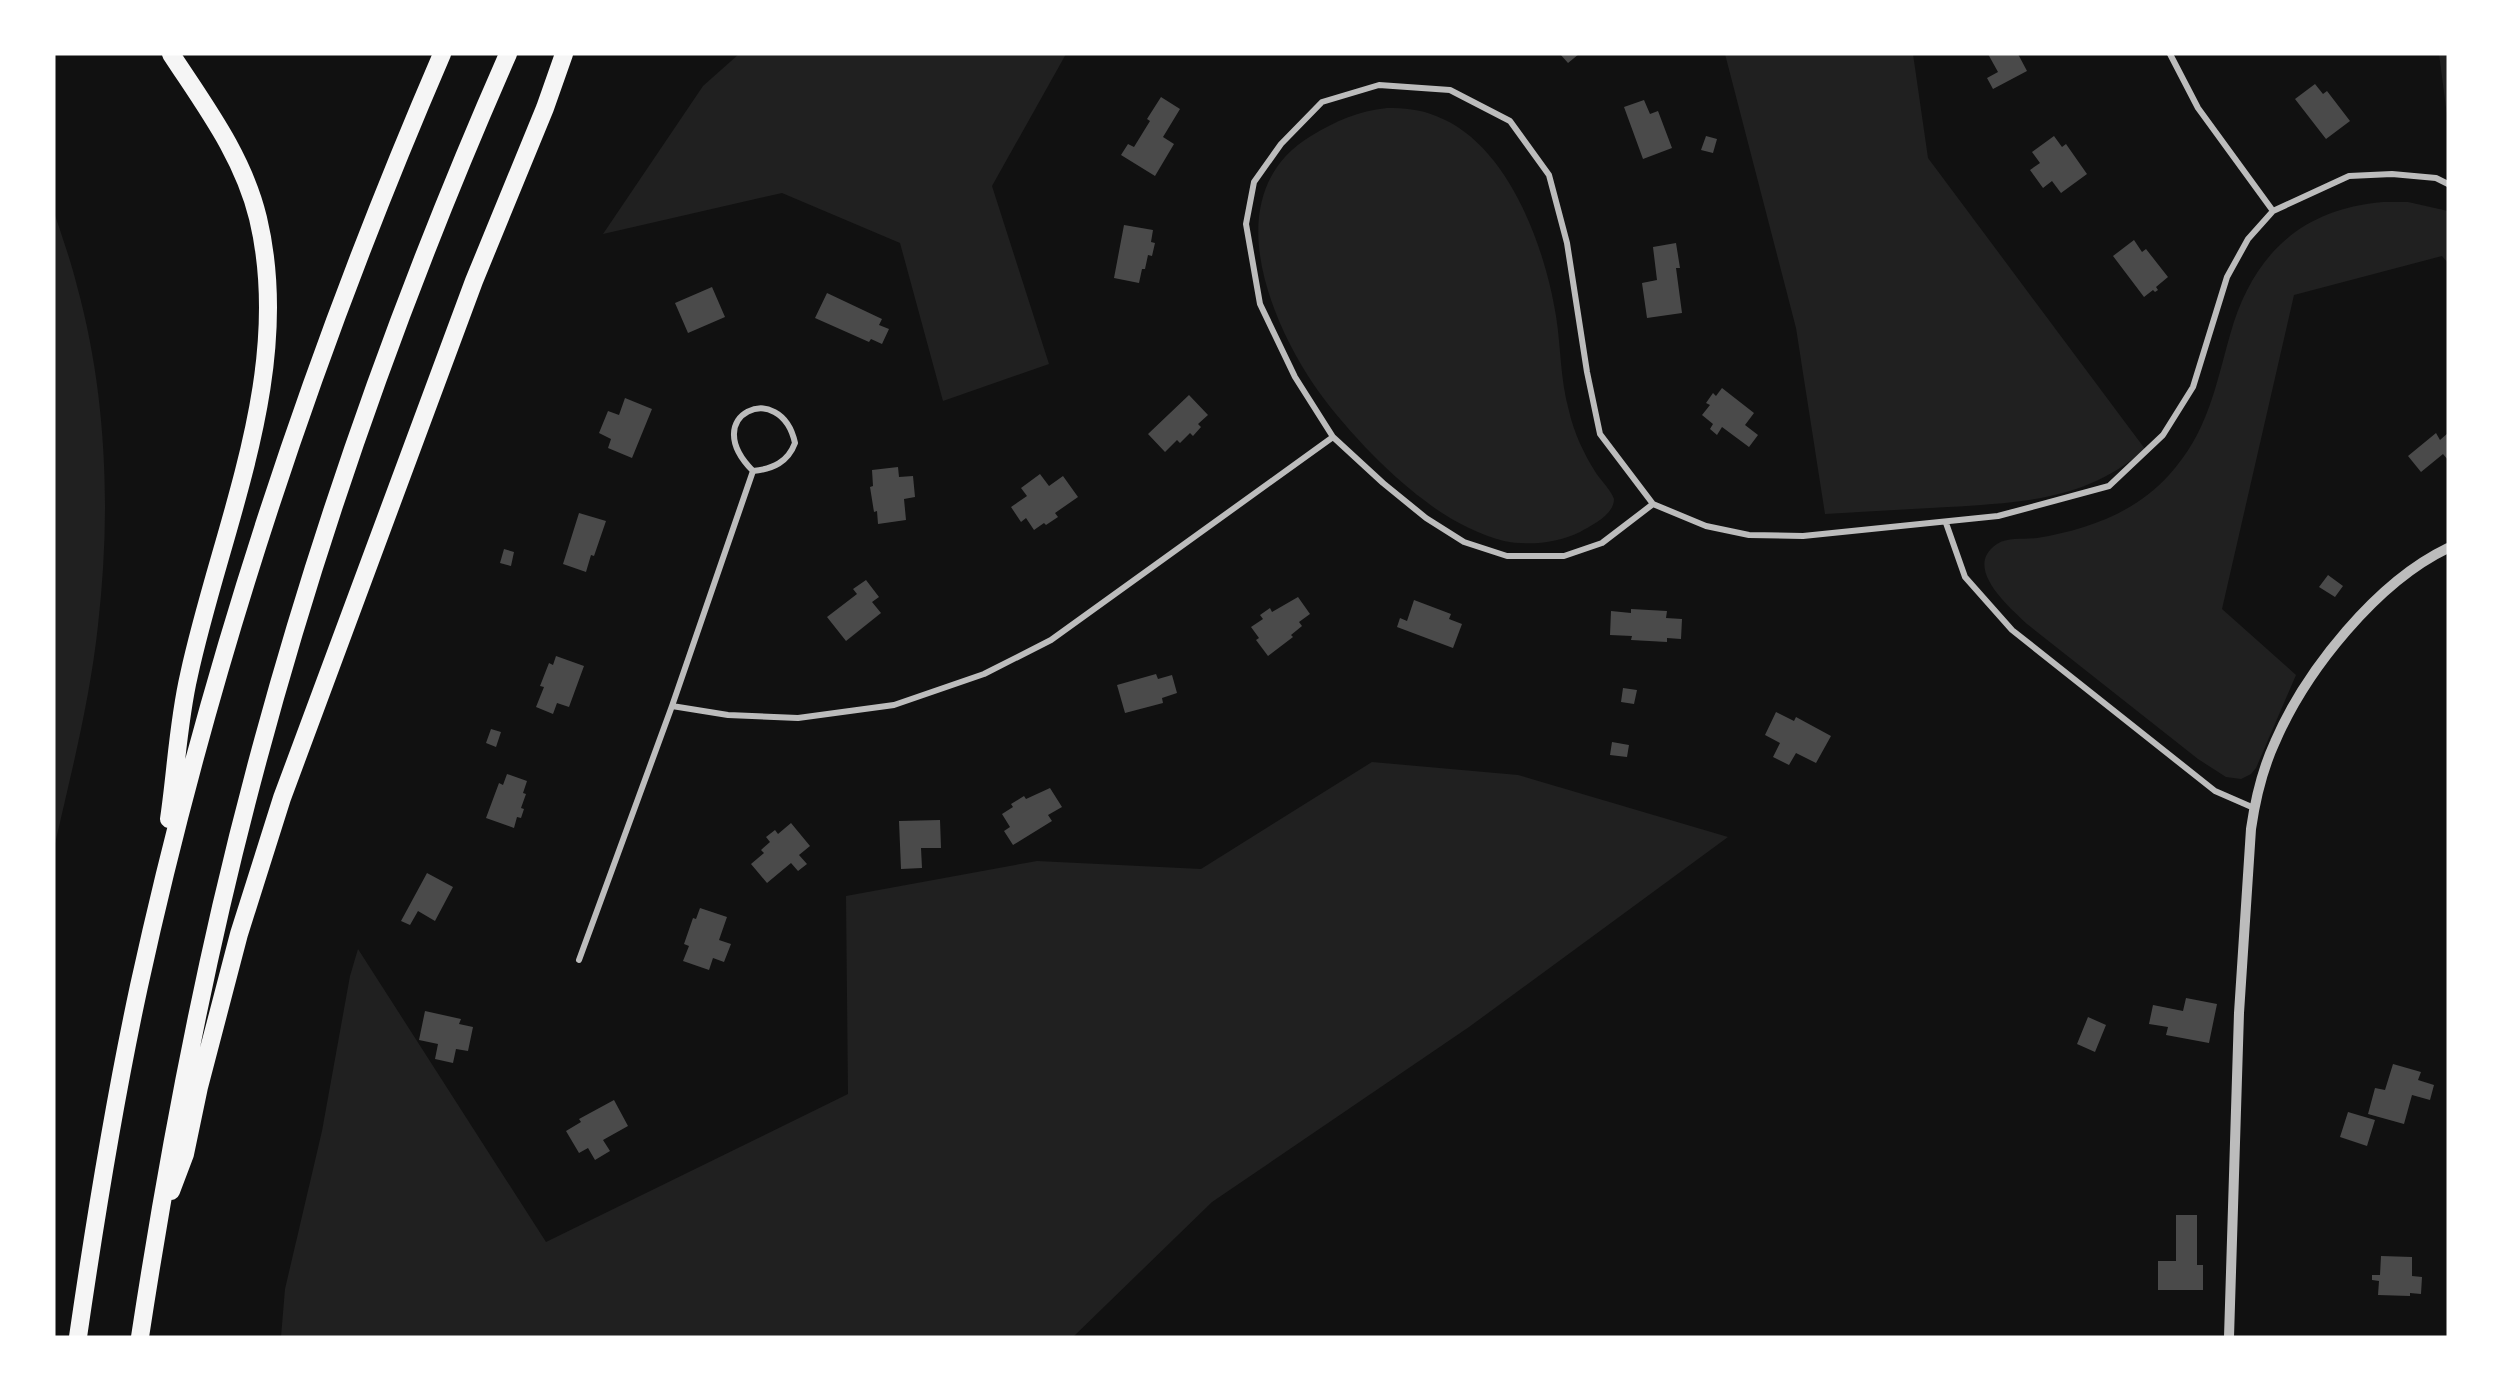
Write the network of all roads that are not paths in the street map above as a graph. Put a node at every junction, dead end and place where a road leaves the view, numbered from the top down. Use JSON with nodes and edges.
{"nodes":[{"id":1,"x":171,"y":54,"type":"edge"},
{"id":2,"x":442,"y":54,"type":"edge"},
{"id":3,"x":508,"y":54,"type":"edge"},
{"id":4,"x":564,"y":54,"type":"edge"},
{"id":5,"x":575,"y":54,"type":"edge"},
{"id":6,"x":2170,"y":54,"type":"edge"},
{"id":7,"x":544,"y":108,"type":"junction"},
{"id":8,"x":2448,"y":184,"type":"edge"},
{"id":9,"x":2273,"y":211,"type":"junction"},
{"id":10,"x":1333,"y":437,"type":"junction"},
{"id":11,"x":753,"y":471,"type":"junction"},
{"id":12,"x":1653,"y":504,"type":"junction"},
{"id":13,"x":1946,"y":523,"type":"junction"},
{"id":14,"x":2448,"y":548,"type":"edge"},
{"id":15,"x":672,"y":706,"type":"junction"},
{"id":16,"x":2254,"y":808,"type":"junction"},
{"id":17,"x":158,"y":909,"type":"junction"},
{"id":18,"x":579,"y":960,"type":"dead end"},
{"id":19,"x":156,"y":1233,"type":"junction"},
{"id":20,"x":78,"y":1337,"type":"edge"},
{"id":21,"x":140,"y":1337,"type":"edge"},
{"id":22,"x":2229,"y":1337,"type":"edge"}],
"edges":[{"from":1,"to":17,"type":"highway"},
{"from":2,"to":17,"type":"highway"},
{"from":3,"to":19,"type":"highway"},
{"from":4,"to":7,"type":"highway"},
{"from":5,"to":7,"type":"highway"},
{"from":6,"to":9,"type":"street"},
{"from":7,"to":19,"type":"highway"},
{"from":8,"to":9,"type":"street"},
{"from":9,"to":13,"type":"street"},
{"from":10,"to":12,"type":"street"},
{"from":10,"to":12,"type":"street"},
{"from":10,"to":15,"type":"street"},
{"from":11,"to":11,"type":"street"},
{"from":11,"to":15,"type":"street"},
{"from":12,"to":13,"type":"street"},
{"from":13,"to":16,"type":"street"},
{"from":14,"to":16,"type":"street"},
{"from":15,"to":18,"type":"street"},
{"from":16,"to":22,"type":"street"},
{"from":17,"to":20,"type":"highway"},
{"from":19,"to":21,"type":"highway"}]}
